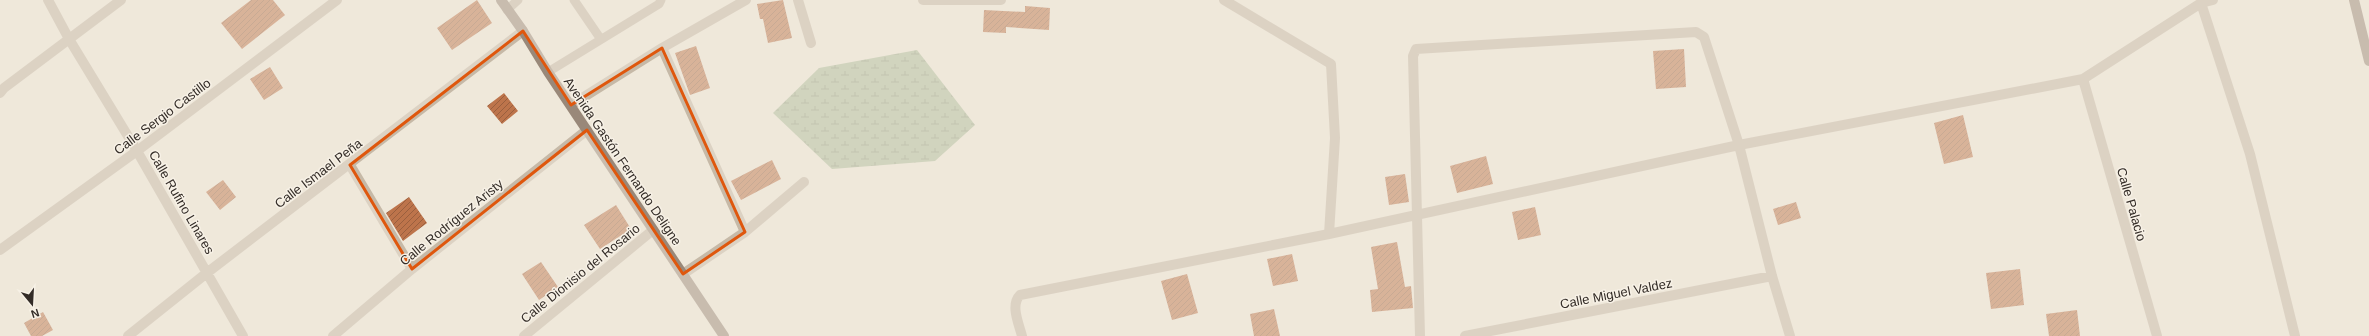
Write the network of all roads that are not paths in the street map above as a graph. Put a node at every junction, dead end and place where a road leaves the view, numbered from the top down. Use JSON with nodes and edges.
{"nodes":[{"id":1,"x":48,"y":0,"type":"edge"},
{"id":2,"x":121,"y":0,"type":"edge"},
{"id":3,"x":337,"y":0,"type":"edge"},
{"id":4,"x":501,"y":0,"type":"edge"},
{"id":5,"x":518,"y":0,"type":"edge"},
{"id":6,"x":574,"y":0,"type":"edge"},
{"id":7,"x":661,"y":0,"type":"edge"},
{"id":8,"x":746,"y":0,"type":"edge"},
{"id":9,"x":798,"y":0,"type":"edge"},
{"id":10,"x":923,"y":0,"type":"edge"},
{"id":11,"x":1001,"y":0,"type":"edge"},
{"id":12,"x":1224,"y":0,"type":"edge"},
{"id":13,"x":2213,"y":0,"type":"edge"},
{"id":14,"x":2354,"y":0,"type":"edge"},
{"id":15,"x":2200,"y":3,"type":"junction"},
{"id":16,"x":507,"y":10,"type":"junction"},
{"id":17,"x":523,"y":31,"type":"junction"},
{"id":18,"x":600,"y":38,"type":"junction"},
{"id":19,"x":69,"y":39,"type":"junction"},
{"id":20,"x":811,"y":43,"type":"dead end"},
{"id":21,"x":662,"y":48,"type":"junction"},
{"id":22,"x":2369,"y":61,"type":"edge"},
{"id":23,"x":548,"y":72,"type":"junction"},
{"id":24,"x":2083,"y":79,"type":"junction"},
{"id":25,"x":0,"y":93,"type":"edge"},
{"id":26,"x":571,"y":105,"type":"junction"},
{"id":27,"x":587,"y":130,"type":"junction"},
{"id":28,"x":1739,"y":145,"type":"junction"},
{"id":29,"x":137,"y":151,"type":"junction"},
{"id":30,"x":350,"y":165,"type":"junction"},
{"id":31,"x":804,"y":182,"type":"dead end"},
{"id":32,"x":1417,"y":215,"type":"junction"},
{"id":33,"x":653,"y":230,"type":"junction"},
{"id":34,"x":745,"y":232,"type":"junction"},
{"id":35,"x":1329,"y":234,"type":"junction"},
{"id":36,"x":0,"y":250,"type":"edge"},
{"id":37,"x":412,"y":269,"type":"junction"},
{"id":38,"x":208,"y":272,"type":"junction"},
{"id":39,"x":683,"y":274,"type":"junction"},
{"id":40,"x":1772,"y":276,"type":"junction"},
{"id":41,"x":128,"y":336,"type":"edge"},
{"id":42,"x":243,"y":336,"type":"edge"},
{"id":43,"x":333,"y":336,"type":"edge"},
{"id":44,"x":524,"y":336,"type":"edge"},
{"id":45,"x":724,"y":336,"type":"edge"},
{"id":46,"x":1022,"y":336,"type":"edge"},
{"id":47,"x":1420,"y":336,"type":"edge"},
{"id":48,"x":1465,"y":336,"type":"edge"},
{"id":49,"x":1790,"y":336,"type":"edge"},
{"id":50,"x":2157,"y":336,"type":"edge"},
{"id":51,"x":2295,"y":336,"type":"edge"}],
"edges":[{"from":1,"to":19,"type":"street","name":"Calle Rufino Linares"},
{"from":2,"to":19,"type":"street"},
{"from":3,"to":29,"type":"street","name":"Calle Sergio Castillo"},
{"from":4,"to":16,"type":"street","name":"Avenida Gastón Fernando Deligne"},
{"from":5,"to":16,"type":"lane"},
{"from":6,"to":18,"type":"lane"},
{"from":7,"to":18,"type":"lane"},
{"from":8,"to":21,"type":"street"},
{"from":9,"to":20,"type":"street"},
{"from":10,"to":11,"type":"street"},
{"from":12,"to":35,"type":"street"},
{"from":13,"to":15,"type":"street"},
{"from":14,"to":22,"type":"street"},
{"from":15,"to":24,"type":"street"},
{"from":15,"to":51,"type":"street"},
{"from":16,"to":17,"type":"street","name":"Avenida Gastón Fernando Deligne"},
{"from":17,"to":23,"type":"street","name":"Avenida Gastón Fernando Deligne"},
{"from":17,"to":30,"type":"street","name":"Calle Ismael Peña"},
{"from":18,"to":23,"type":"lane"},
{"from":19,"to":25,"type":"street"},
{"from":19,"to":29,"type":"street","name":"Calle Rufino Linares"},
{"from":21,"to":26,"type":"street"},
{"from":21,"to":34,"type":"street"},
{"from":23,"to":26,"type":"street","name":"Avenida Gastón Fernando Deligne"},
{"from":24,"to":28,"type":"street"},
{"from":24,"to":50,"type":"street","name":"Calle Palacio"},
{"from":26,"to":27,"type":"street","name":"Avenida Gastón Fernando Deligne"},
{"from":27,"to":33,"type":"street","name":"Avenida Gastón Fernando Deligne"},
{"from":27,"to":37,"type":"street","name":"Calle Rodríguez Aristy"},
{"from":28,"to":32,"type":"street"},
{"from":28,"to":32,"type":"street"},
{"from":28,"to":40,"type":"street"},
{"from":29,"to":36,"type":"street","name":"Calle Sergio Castillo"},
{"from":29,"to":38,"type":"street","name":"Calle Rufino Linares"},
{"from":30,"to":37,"type":"street"},
{"from":30,"to":38,"type":"street","name":"Calle Ismael Peña"},
{"from":31,"to":34,"type":"street"},
{"from":32,"to":35,"type":"street"},
{"from":32,"to":47,"type":"street"},
{"from":33,"to":39,"type":"street","name":"Avenida Gastón Fernando Deligne"},
{"from":33,"to":44,"type":"street","name":"Calle Dionisio del Rosario"},
{"from":34,"to":39,"type":"street"},
{"from":35,"to":46,"type":"street"},
{"from":37,"to":43,"type":"street","name":"Calle Rodríguez Aristy"},
{"from":38,"to":41,"type":"street","name":"Calle Ismael Peña"},
{"from":38,"to":42,"type":"street","name":"Calle Rufino Linares"},
{"from":39,"to":45,"type":"street","name":"Avenida Gastón Fernando Deligne"},
{"from":40,"to":48,"type":"street","name":"Calle Miguel Valdez"},
{"from":40,"to":49,"type":"street"}]}
